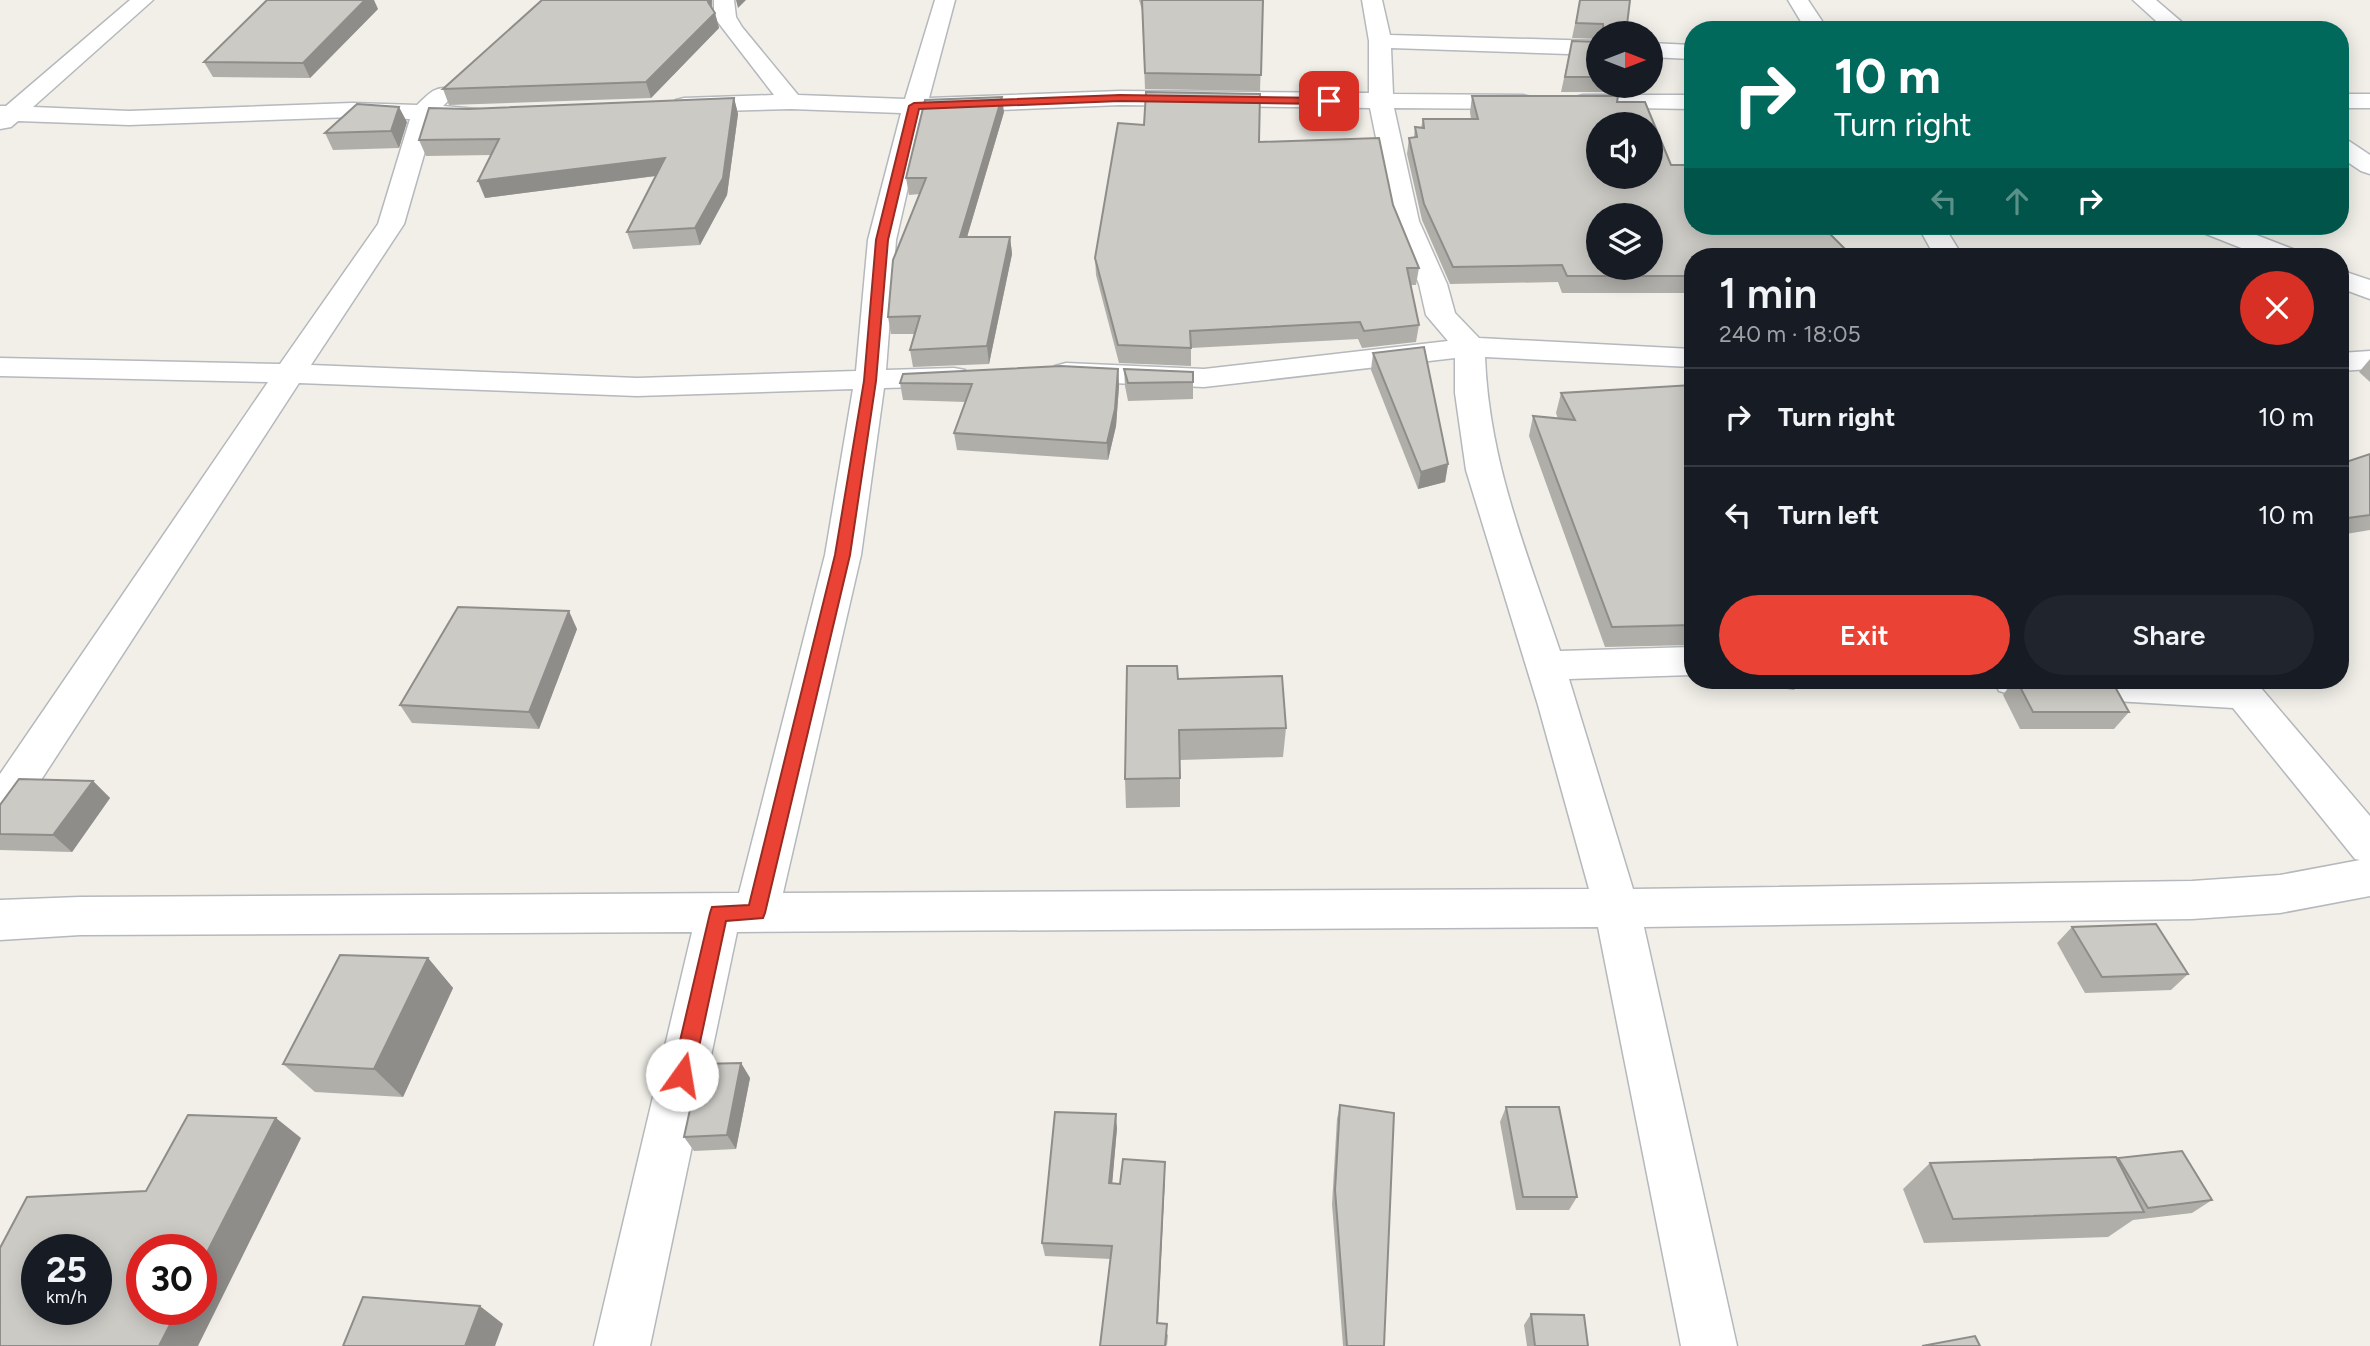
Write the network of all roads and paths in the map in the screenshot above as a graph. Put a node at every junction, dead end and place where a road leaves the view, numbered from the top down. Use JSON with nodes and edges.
{"nodes":[{"id":1,"x":143,"y":0,"type":"edge"},
{"id":2,"x":724,"y":0,"type":"edge"},
{"id":3,"x":945,"y":0,"type":"edge"},
{"id":4,"x":1372,"y":0,"type":"edge"},
{"id":5,"x":1798,"y":0,"type":"edge"},
{"id":6,"x":2143,"y":0,"type":"edge"},
{"id":7,"x":1811,"y":21,"type":"edge"},
{"id":8,"x":2169,"y":21,"type":"edge"},
{"id":9,"x":1380,"y":41,"type":"junction"},
{"id":10,"x":1586,"y":48,"type":"edge"},
{"id":11,"x":1663,"y":50,"type":"edge"},
{"id":12,"x":1684,"y":51,"type":"edge"},
{"id":13,"x":464,"y":74,"type":"edge"},
{"id":14,"x":2349,"y":101,"type":"edge"},
{"id":15,"x":2370,"y":101,"type":"edge"},
{"id":16,"x":791,"y":102,"type":"junction"},
{"id":17,"x":1381,"y":102,"type":"junction"},
{"id":18,"x":1684,"y":102,"type":"edge"},
{"id":19,"x":659,"y":106,"type":"edge"},
{"id":20,"x":914,"y":106,"type":"junction"},
{"id":21,"x":425,"y":111,"type":"junction"},
{"id":22,"x":501,"y":114,"type":"edge"},
{"id":23,"x":5,"y":116,"type":"edge"},
{"id":24,"x":2349,"y":152,"type":"edge"},
{"id":25,"x":2370,"y":166,"type":"edge"},
{"id":26,"x":2233,"y":235,"type":"edge"},
{"id":27,"x":2265,"y":248,"type":"edge"},
{"id":28,"x":2349,"y":282,"type":"edge"},
{"id":29,"x":2370,"y":290,"type":"edge"},
{"id":30,"x":1470,"y":347,"type":"junction"},
{"id":31,"x":1684,"y":358,"type":"edge"},
{"id":32,"x":2370,"y":360,"type":"edge"},
{"id":33,"x":2349,"y":361,"type":"edge"},
{"id":34,"x":0,"y":368,"type":"edge"},
{"id":35,"x":1035,"y":373,"type":"edge"},
{"id":36,"x":289,"y":374,"type":"junction"},
{"id":37,"x":980,"y":376,"type":"edge"},
{"id":38,"x":870,"y":381,"type":"junction"},
{"id":39,"x":1684,"y":661,"type":"edge"},
{"id":40,"x":1545,"y":666,"type":"junction"},
{"id":41,"x":2239,"y":689,"type":"edge"},
{"id":42,"x":0,"y":808,"type":"edge"},
{"id":43,"x":2370,"y":846,"type":"edge"},
{"id":44,"x":2370,"y":877,"type":"edge"},
{"id":45,"x":1617,"y":908,"type":"junction"},
{"id":46,"x":737,"y":913,"type":"junction"},
{"id":47,"x":0,"y":920,"type":"edge"},
{"id":48,"x":622,"y":1346,"type":"edge"},
{"id":49,"x":1709,"y":1346,"type":"edge"}],
"edges":[{"from":1,"to":23,"type":"street"},
{"from":2,"to":16,"type":"street"},
{"from":3,"to":20,"type":"street"},
{"from":4,"to":9,"type":"street"},
{"from":5,"to":7,"type":"street"},
{"from":6,"to":8,"type":"street"},
{"from":9,"to":10,"type":"street"},
{"from":9,"to":17,"type":"street"},
{"from":11,"to":12,"type":"street"},
{"from":13,"to":21,"type":"street"},
{"from":14,"to":15,"type":"street"},
{"from":16,"to":19,"type":"street"},
{"from":16,"to":20,"type":"street"},
{"from":17,"to":18,"type":"street"},
{"from":17,"to":20,"type":"street"},
{"from":17,"to":30,"type":"street"},
{"from":20,"to":38,"type":"street"},
{"from":21,"to":22,"type":"street"},
{"from":21,"to":23,"type":"street"},
{"from":21,"to":36,"type":"street"},
{"from":24,"to":25,"type":"street"},
{"from":26,"to":27,"type":"street"},
{"from":28,"to":29,"type":"street"},
{"from":30,"to":31,"type":"street"},
{"from":30,"to":35,"type":"street"},
{"from":30,"to":40,"type":"street"},
{"from":32,"to":33,"type":"street"},
{"from":34,"to":36,"type":"street"},
{"from":36,"to":38,"type":"street"},
{"from":36,"to":42,"type":"street"},
{"from":37,"to":38,"type":"street"},
{"from":38,"to":46,"type":"street"},
{"from":39,"to":40,"type":"street"},
{"from":40,"to":45,"type":"street"},
{"from":41,"to":43,"type":"street"},
{"from":44,"to":45,"type":"street"},
{"from":45,"to":46,"type":"street"},
{"from":45,"to":49,"type":"street"},
{"from":46,"to":47,"type":"street"},
{"from":46,"to":48,"type":"street"}]}
